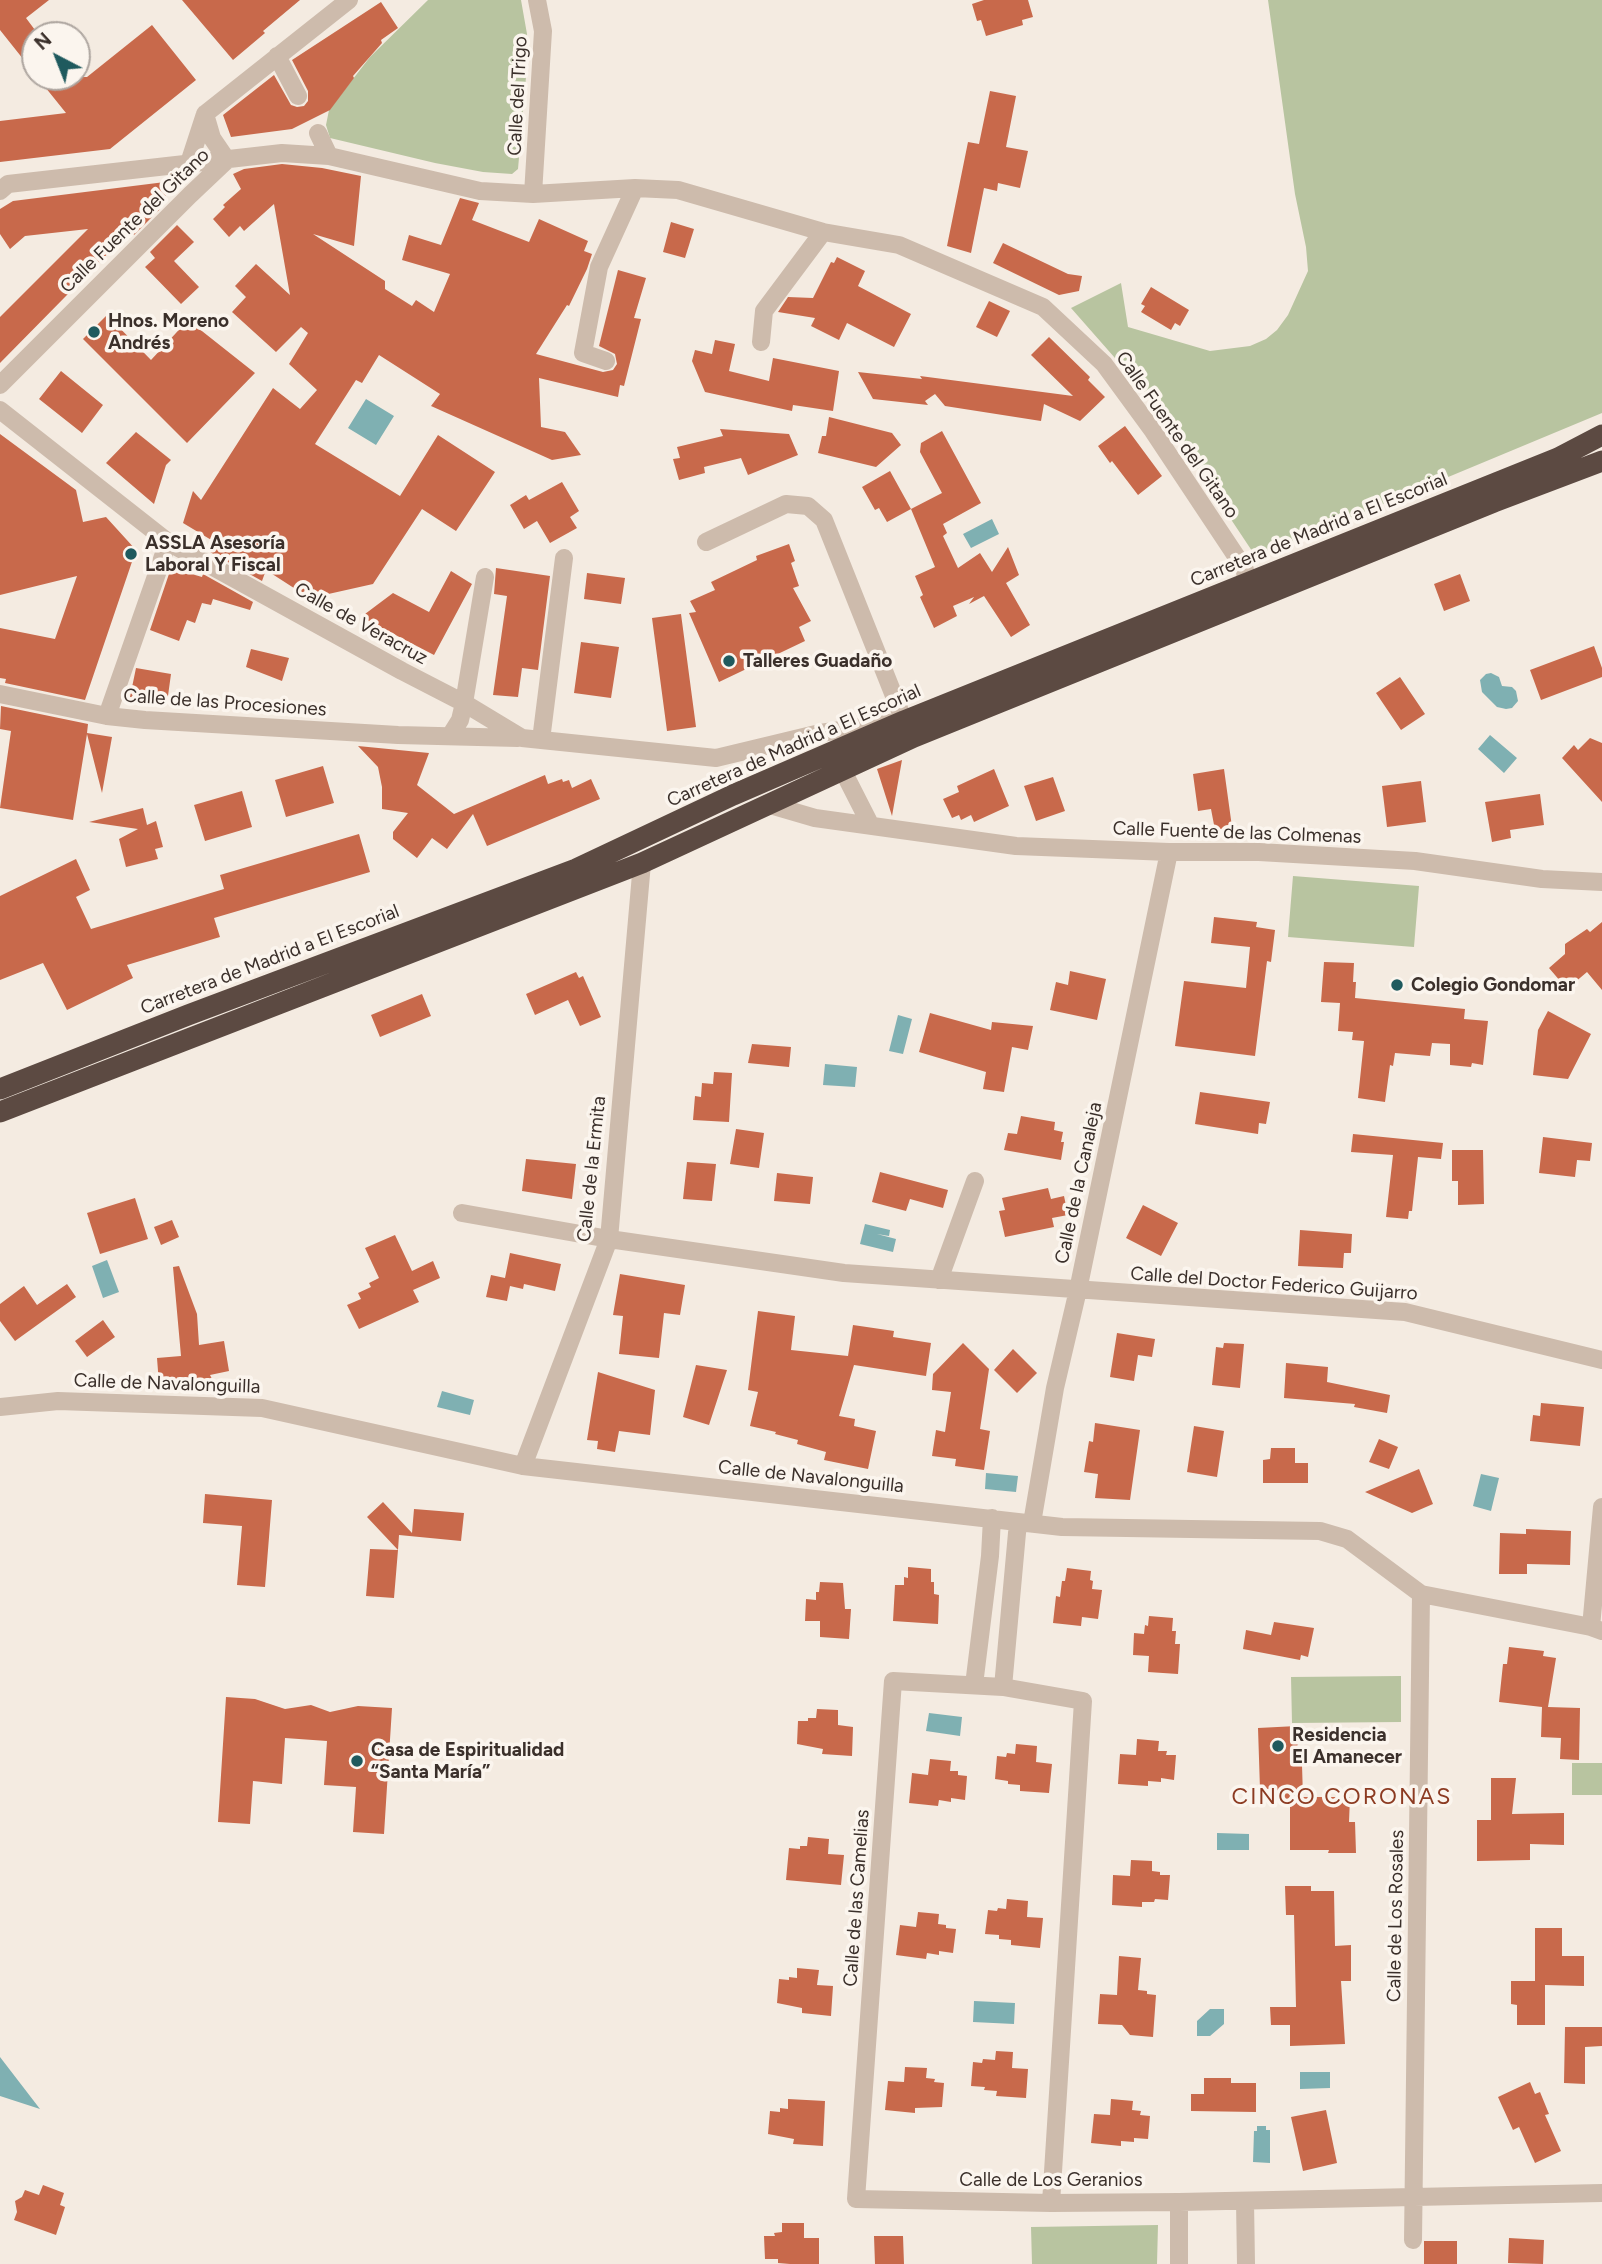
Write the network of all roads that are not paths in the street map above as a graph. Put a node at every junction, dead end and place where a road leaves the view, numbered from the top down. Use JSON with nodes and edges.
{"nodes":[{"id":1,"x":349,"y":0,"type":"edge"},
{"id":2,"x":537,"y":0,"type":"edge"},
{"id":3,"x":277,"y":56,"type":"junction"},
{"id":4,"x":298,"y":96,"type":"dead end"},
{"id":5,"x":205,"y":114,"type":"junction"},
{"id":6,"x":318,"y":134,"type":"dead end"},
{"id":7,"x":329,"y":156,"type":"junction"},
{"id":8,"x":227,"y":160,"type":"junction"},
{"id":9,"x":189,"y":163,"type":"junction"},
{"id":10,"x":3,"y":186,"type":"edge"},
{"id":11,"x":635,"y":188,"type":"junction"},
{"id":12,"x":533,"y":194,"type":"junction"},
{"id":13,"x":823,"y":232,"type":"junction"},
{"id":14,"x":761,"y":342,"type":"dead end"},
{"id":15,"x":606,"y":362,"type":"dead end"},
{"id":16,"x":0,"y":385,"type":"edge"},
{"id":17,"x":0,"y":410,"type":"edge"},
{"id":18,"x":1602,"y":435,"type":"edge"},
{"id":19,"x":1602,"y":461,"type":"edge"},
{"id":20,"x":167,"y":542,"type":"junction"},
{"id":21,"x":706,"y":542,"type":"dead end"},
{"id":22,"x":564,"y":558,"type":"dead end"},
{"id":23,"x":485,"y":577,"type":"dead end"},
{"id":24,"x":1246,"y":584,"type":"junction"},
{"id":25,"x":0,"y":694,"type":"edge"},
{"id":26,"x":464,"y":703,"type":"junction"},
{"id":27,"x":107,"y":716,"type":"junction"},
{"id":28,"x":904,"y":720,"type":"junction"},
{"id":29,"x":450,"y":736,"type":"junction"},
{"id":30,"x":522,"y":738,"type":"junction"},
{"id":31,"x":541,"y":740,"type":"junction"},
{"id":32,"x":843,"y":771,"type":"junction"},
{"id":33,"x":767,"y":804,"type":"junction"},
{"id":34,"x":870,"y":824,"type":"junction"},
{"id":35,"x":1169,"y":852,"type":"junction"},
{"id":36,"x":642,"y":863,"type":"junction"},
{"id":37,"x":1602,"y":882,"type":"edge"},
{"id":38,"x":0,"y":1088,"type":"edge"},
{"id":39,"x":0,"y":1112,"type":"edge"},
{"id":40,"x":975,"y":1181,"type":"dead end"},
{"id":41,"x":462,"y":1213,"type":"dead end"},
{"id":42,"x":609,"y":1239,"type":"junction"},
{"id":43,"x":939,"y":1280,"type":"junction"},
{"id":44,"x":1078,"y":1290,"type":"junction"},
{"id":45,"x":1602,"y":1360,"type":"edge"},
{"id":46,"x":0,"y":1407,"type":"edge"},
{"id":47,"x":523,"y":1466,"type":"junction"},
{"id":48,"x":1602,"y":1507,"type":"edge"},
{"id":49,"x":992,"y":1518,"type":"junction"},
{"id":50,"x":1025,"y":1522,"type":"junction"},
{"id":51,"x":1422,"y":1594,"type":"junction"},
{"id":52,"x":1597,"y":1629,"type":"edge"},
{"id":53,"x":974,"y":1685,"type":"junction"},
{"id":54,"x":1003,"y":1686,"type":"junction"},
{"id":55,"x":1602,"y":2193,"type":"edge"},
{"id":56,"x":1413,"y":2198,"type":"junction"},
{"id":57,"x":856,"y":2199,"type":"joint"},
{"id":58,"x":1245,"y":2200,"type":"junction"},
{"id":59,"x":1179,"y":2202,"type":"junction"},
{"id":60,"x":1051,"y":2203,"type":"junction"},
{"id":61,"x":1413,"y":2240,"type":"dead end"},
{"id":62,"x":1179,"y":2264,"type":"edge"},
{"id":63,"x":1246,"y":2264,"type":"edge"}],
"edges":[{"from":1,"to":3,"type":"street"},
{"from":2,"to":12,"type":"street","name":"Calle del Trigo"},
{"from":3,"to":4,"type":"street"},
{"from":3,"to":5,"type":"street"},
{"from":5,"to":8,"type":"street"},
{"from":5,"to":9,"type":"street"},
{"from":6,"to":7,"type":"street"},
{"from":7,"to":8,"type":"street","name":"Calle Fuente del Gitano"},
{"from":7,"to":12,"type":"street","name":"Calle Fuente del Gitano"},
{"from":8,"to":9,"type":"street"},
{"from":8,"to":16,"type":"street","name":"Calle Fuente del Gitano"},
{"from":9,"to":10,"type":"street"},
{"from":11,"to":12,"type":"street","name":"Calle Fuente del Gitano"},
{"from":11,"to":13,"type":"street","name":"Calle Fuente del Gitano"},
{"from":11,"to":15,"type":"street"},
{"from":13,"to":14,"type":"street"},
{"from":13,"to":24,"type":"street","name":"Calle Fuente del Gitano"},
{"from":17,"to":20,"type":"street","name":"Calle de Veracruz"},
{"from":18,"to":24,"type":"highway","name":"Carretera de Madrid a El Escorial"},
{"from":19,"to":32,"type":"highway","name":"Carretera de Madrid a El Escorial"},
{"from":20,"to":26,"type":"street","name":"Calle de Veracruz"},
{"from":20,"to":27,"type":"street"},
{"from":21,"to":28,"type":"street"},
{"from":22,"to":31,"type":"street"},
{"from":23,"to":26,"type":"street"},
{"from":24,"to":28,"type":"highway","name":"Carretera de Madrid a El Escorial"},
{"from":25,"to":27,"type":"street","name":"Calle de las Procesiones"},
{"from":26,"to":29,"type":"street"},
{"from":26,"to":30,"type":"street","name":"Calle de Veracruz"},
{"from":27,"to":29,"type":"street","name":"Calle de las Procesiones"},
{"from":28,"to":31,"type":"street","name":"Calle de Veracruz"},
{"from":28,"to":38,"type":"highway","name":"Carretera de Madrid a El Escorial"},
{"from":29,"to":30,"type":"street","name":"Calle de Veracruz"},
{"from":30,"to":31,"type":"street","name":"Calle de Veracruz"},
{"from":32,"to":33,"type":"highway","name":"Carretera de Madrid a El Escorial"},
{"from":32,"to":34,"type":"street"},
{"from":33,"to":34,"type":"street","name":"Calle Fuente de las Colmenas"},
{"from":33,"to":36,"type":"highway","name":"Carretera de Madrid a El Escorial"},
{"from":34,"to":35,"type":"street","name":"Calle Fuente de las Colmenas"},
{"from":35,"to":37,"type":"street","name":"Calle Fuente de las Colmenas"},
{"from":35,"to":44,"type":"street","name":"Calle de la Canaleja"},
{"from":36,"to":39,"type":"highway","name":"Carretera de Madrid a El Escorial"},
{"from":36,"to":42,"type":"street","name":"Calle de la Ermita"},
{"from":40,"to":43,"type":"street"},
{"from":41,"to":42,"type":"street","name":"Calle del Doctor Federico Guijarro"},
{"from":42,"to":43,"type":"street","name":"Calle del Doctor Federico Guijarro"},
{"from":42,"to":47,"type":"street","name":"Calle de la Ermita"},
{"from":43,"to":44,"type":"street","name":"Calle del Doctor Federico Guijarro"},
{"from":44,"to":45,"type":"street","name":"Calle del Doctor Federico Guijarro"},
{"from":44,"to":50,"type":"street","name":"Calle de la Canaleja"},
{"from":46,"to":47,"type":"street","name":"Calle de Navalonguilla"},
{"from":47,"to":49,"type":"street","name":"Calle de Navalonguilla"},
{"from":48,"to":52,"type":"street"},
{"from":49,"to":50,"type":"street","name":"Calle de Navalonguilla"},
{"from":49,"to":53,"type":"street"},
{"from":50,"to":51,"type":"street","name":"Calle de Navalonguilla"},
{"from":50,"to":54,"type":"street"},
{"from":51,"to":52,"type":"street","name":"Calle de Navalonguilla"},
{"from":51,"to":56,"type":"street","name":"Calle de Los Rosales"},
{"from":53,"to":54,"type":"street","name":"Calle de las Camelias"},
{"from":53,"to":57,"type":"street","name":"Calle de las Camelias"},
{"from":54,"to":60,"type":"street","name":"Calle de las Camelias"},
{"from":55,"to":56,"type":"street","name":"Calle de Los Geranios"},
{"from":56,"to":58,"type":"street","name":"Calle de Los Geranios"},
{"from":56,"to":61,"type":"street","name":"Calle de Los Rosales"},
{"from":57,"to":60,"type":"street","name":"Calle de Los Geranios"},
{"from":58,"to":59,"type":"street","name":"Calle de Los Geranios"},
{"from":58,"to":63,"type":"street"},
{"from":59,"to":60,"type":"street","name":"Calle de Los Geranios"},
{"from":59,"to":62,"type":"street"}]}
